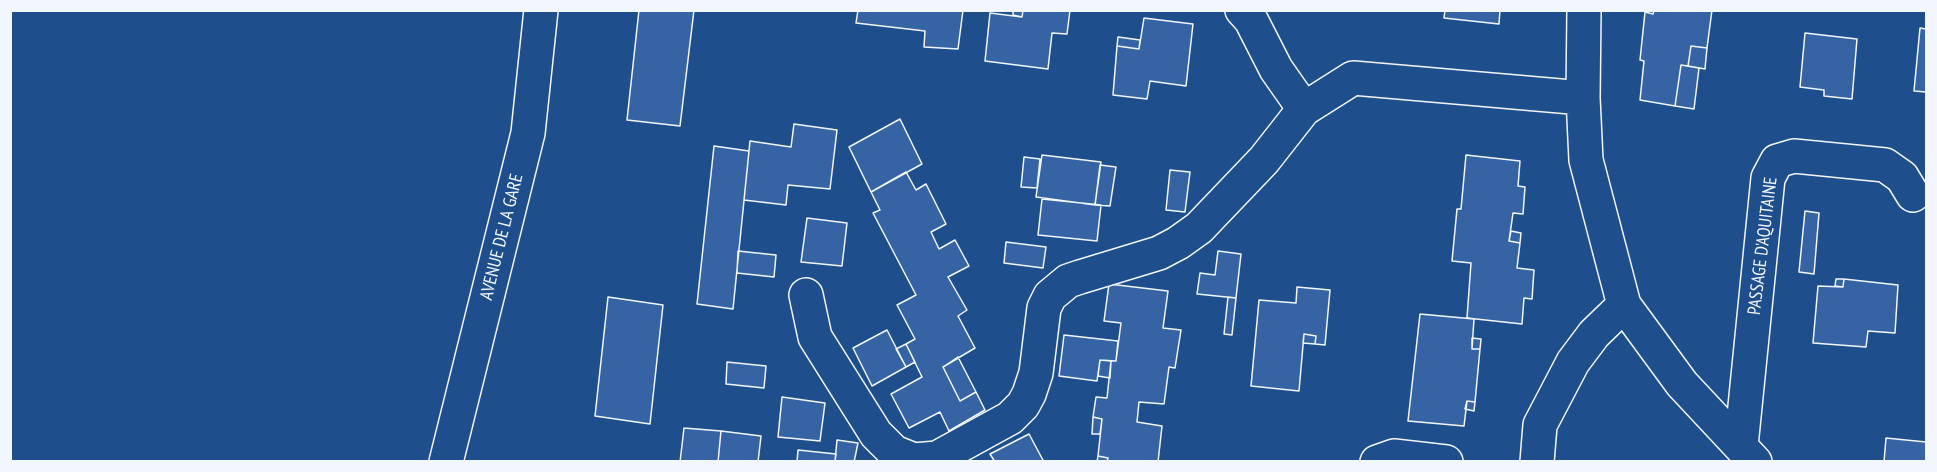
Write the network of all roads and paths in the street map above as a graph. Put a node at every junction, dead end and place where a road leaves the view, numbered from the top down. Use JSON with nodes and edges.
{"nodes":[{"id":1,"x":541,"y":10,"type":"edge"},
{"id":2,"x":1242,"y":10,"type":"edge"},
{"id":3,"x":1584,"y":10,"type":"edge"},
{"id":4,"x":1583,"y":98,"type":"junction"},
{"id":5,"x":1304,"y":109,"type":"junction"},
{"id":6,"x":1913,"y":195,"type":"dead end"},
{"id":7,"x":806,"y":295,"type":"dead end"},
{"id":8,"x":1624,"y":304,"type":"junction"},
{"id":9,"x":1748,"y":454,"type":"edge"},
{"id":10,"x":447,"y":462,"type":"edge"},
{"id":11,"x":1377,"y":462,"type":"edge"},
{"id":12,"x":1446,"y":462,"type":"edge"},
{"id":13,"x":1538,"y":462,"type":"edge"}],
"edges":[{"from":1,"to":10,"type":"street","name":"AVENUE DE LA GARE"},
{"from":2,"to":5,"type":"street"},
{"from":3,"to":4,"type":"street"},
{"from":4,"to":5,"type":"street"},
{"from":4,"to":8,"type":"street"},
{"from":5,"to":7,"type":"street"},
{"from":6,"to":9,"type":"street","name":"PASSAGE D'AQUITAINE"},
{"from":8,"to":9,"type":"street"},
{"from":8,"to":13,"type":"street"},
{"from":11,"to":12,"type":"street"}]}
